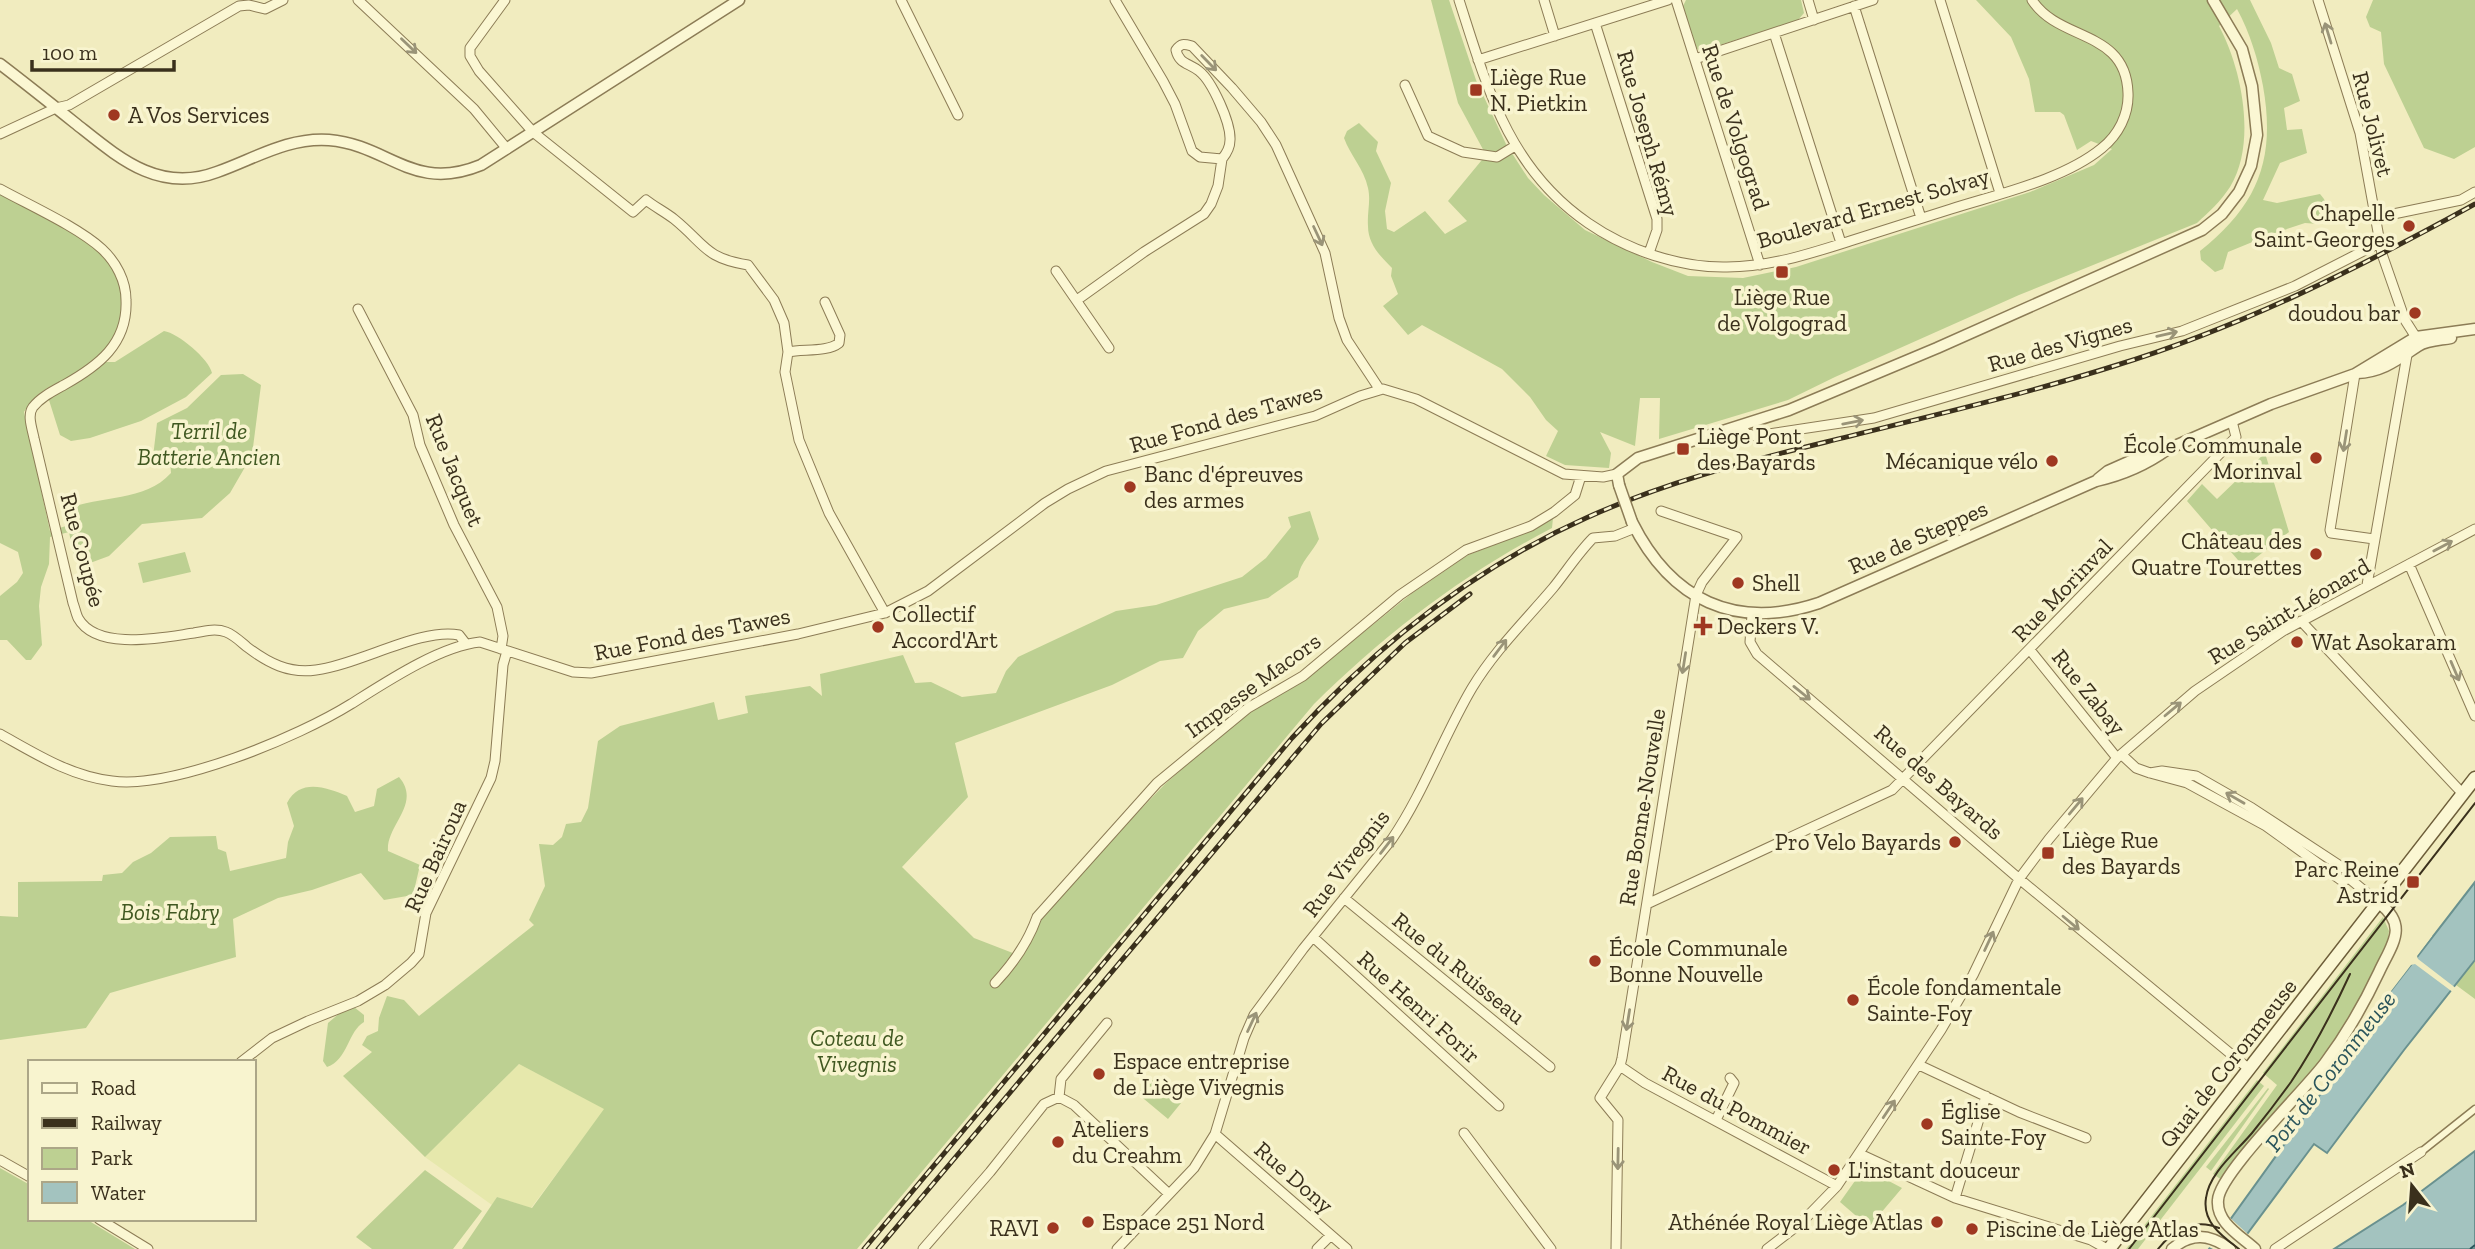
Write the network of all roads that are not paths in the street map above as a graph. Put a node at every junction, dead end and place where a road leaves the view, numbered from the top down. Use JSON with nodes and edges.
{"nodes":[{"id":1,"x":283,"y":0,"type":"edge"},
{"id":2,"x":358,"y":0,"type":"edge"},
{"id":3,"x":505,"y":0,"type":"edge"},
{"id":4,"x":739,"y":0,"type":"edge"},
{"id":5,"x":901,"y":0,"type":"edge"},
{"id":6,"x":1115,"y":0,"type":"edge"},
{"id":7,"x":1459,"y":0,"type":"edge"},
{"id":8,"x":1544,"y":0,"type":"edge"},
{"id":9,"x":1632,"y":0,"type":"edge"},
{"id":10,"x":1668,"y":0,"type":"edge"},
{"id":11,"x":1676,"y":0,"type":"edge"},
{"id":12,"x":1808,"y":0,"type":"edge"},
{"id":13,"x":1873,"y":0,"type":"edge"},
{"id":14,"x":1940,"y":0,"type":"edge"},
{"id":15,"x":2032,"y":0,"type":"edge"},
{"id":16,"x":2213,"y":0,"type":"edge"},
{"id":17,"x":2318,"y":0,"type":"edge"},
{"id":18,"x":1854,"y":6,"type":"junction"},
{"id":19,"x":1635,"y":10,"type":"junction"},
{"id":20,"x":1814,"y":20,"type":"junction"},
{"id":21,"x":1595,"y":23,"type":"junction"},
{"id":22,"x":1774,"y":33,"type":"junction"},
{"id":23,"x":1555,"y":36,"type":"junction"},
{"id":24,"x":1695,"y":59,"type":"junction"},
{"id":25,"x":1478,"y":60,"type":"junction"},
{"id":26,"x":0,"y":64,"type":"edge"},
{"id":27,"x":1405,"y":85,"type":"dead end"},
{"id":28,"x":55,"y":108,"type":"junction"},
{"id":29,"x":958,"y":115,"type":"dead end"},
{"id":30,"x":533,"y":131,"type":"junction"},
{"id":31,"x":0,"y":134,"type":"edge"},
{"id":32,"x":1515,"y":146,"type":"junction"},
{"id":33,"x":507,"y":149,"type":"junction"},
{"id":34,"x":1222,"y":159,"type":"junction"},
{"id":35,"x":0,"y":189,"type":"edge"},
{"id":36,"x":2475,"y":192,"type":"edge"},
{"id":37,"x":2000,"y":193,"type":"junction"},
{"id":38,"x":2374,"y":218,"type":"junction"},
{"id":39,"x":1921,"y":219,"type":"junction"},
{"id":40,"x":1841,"y":243,"type":"junction"},
{"id":41,"x":2379,"y":243,"type":"junction"},
{"id":42,"x":1648,"y":253,"type":"junction"},
{"id":43,"x":1760,"y":265,"type":"junction"},
{"id":44,"x":1056,"y":271,"type":"dead end"},
{"id":45,"x":1077,"y":300,"type":"junction"},
{"id":46,"x":825,"y":302,"type":"dead end"},
{"id":47,"x":358,"y":309,"type":"dead end"},
{"id":48,"x":2475,"y":329,"type":"edge"},
{"id":49,"x":2418,"y":340,"type":"junction"},
{"id":50,"x":1109,"y":348,"type":"dead end"},
{"id":51,"x":2392,"y":351,"type":"junction"},
{"id":52,"x":788,"y":352,"type":"junction"},
{"id":53,"x":2407,"y":355,"type":"junction"},
{"id":54,"x":2393,"y":364,"type":"junction"},
{"id":55,"x":2355,"y":374,"type":"junction"},
{"id":56,"x":2400,"y":384,"type":"junction"},
{"id":57,"x":1380,"y":390,"type":"junction"},
{"id":58,"x":2232,"y":421,"type":"junction"},
{"id":59,"x":1741,"y":426,"type":"junction"},
{"id":60,"x":1581,"y":476,"type":"junction"},
{"id":61,"x":1618,"y":480,"type":"junction"},
{"id":62,"x":1661,"y":511,"type":"dead end"},
{"id":63,"x":1634,"y":525,"type":"junction"},
{"id":64,"x":2475,"y":529,"type":"edge"},
{"id":65,"x":2374,"y":539,"type":"junction"},
{"id":66,"x":2409,"y":564,"type":"junction"},
{"id":67,"x":2367,"y":585,"type":"junction"},
{"id":68,"x":1696,"y":596,"type":"junction"},
{"id":69,"x":885,"y":613,"type":"junction"},
{"id":70,"x":1752,"y":615,"type":"junction"},
{"id":71,"x":2301,"y":621,"type":"junction"},
{"id":72,"x":466,"y":644,"type":"junction"},
{"id":73,"x":504,"y":650,"type":"junction"},
{"id":74,"x":2030,"y":650,"type":"junction"},
{"id":75,"x":2475,"y":716,"type":"edge"},
{"id":76,"x":0,"y":734,"type":"edge"},
{"id":77,"x":2119,"y":757,"type":"junction"},
{"id":78,"x":2475,"y":778,"type":"edge"},
{"id":79,"x":1902,"y":779,"type":"junction"},
{"id":80,"x":2463,"y":794,"type":"junction"},
{"id":81,"x":2019,"y":879,"type":"junction"},
{"id":82,"x":1344,"y":898,"type":"junction"},
{"id":83,"x":2379,"y":902,"type":"junction"},
{"id":84,"x":1647,"y":904,"type":"junction"},
{"id":85,"x":1313,"y":937,"type":"junction"},
{"id":86,"x":995,"y":983,"type":"dead end"},
{"id":87,"x":1107,"y":1023,"type":"dead end"},
{"id":88,"x":244,"y":1060,"type":"edge"},
{"id":89,"x":1919,"y":1065,"type":"junction"},
{"id":90,"x":1620,"y":1066,"type":"junction"},
{"id":91,"x":1550,"y":1068,"type":"dead end"},
{"id":92,"x":2249,"y":1069,"type":"junction"},
{"id":93,"x":1730,"y":1079,"type":"dead end"},
{"id":94,"x":1986,"y":1096,"type":"junction"},
{"id":95,"x":1059,"y":1097,"type":"junction"},
{"id":96,"x":1499,"y":1106,"type":"dead end"},
{"id":97,"x":2475,"y":1109,"type":"edge"},
{"id":98,"x":1716,"y":1120,"type":"junction"},
{"id":99,"x":1464,"y":1133,"type":"dead end"},
{"id":100,"x":1215,"y":1134,"type":"junction"},
{"id":101,"x":2086,"y":1138,"type":"dead end"},
{"id":102,"x":2421,"y":1152,"type":"joint"},
{"id":103,"x":1860,"y":1154,"type":"junction"},
{"id":104,"x":0,"y":1160,"type":"edge"},
{"id":105,"x":28,"y":1176,"type":"edge"},
{"id":106,"x":1837,"y":1186,"type":"junction"},
{"id":107,"x":1169,"y":1194,"type":"junction"},
{"id":108,"x":1955,"y":1198,"type":"junction"},
{"id":109,"x":102,"y":1221,"type":"edge"},
{"id":110,"x":1331,"y":1235,"type":"junction"},
{"id":111,"x":2252,"y":1246,"type":"edge"},
{"id":112,"x":148,"y":1249,"type":"edge"},
{"id":113,"x":923,"y":1249,"type":"edge"},
{"id":114,"x":1117,"y":1249,"type":"edge"},
{"id":115,"x":1317,"y":1249,"type":"edge"},
{"id":116,"x":1328,"y":1249,"type":"edge"},
{"id":117,"x":1347,"y":1249,"type":"edge"},
{"id":118,"x":1551,"y":1249,"type":"edge"},
{"id":119,"x":1616,"y":1249,"type":"edge"},
{"id":120,"x":1767,"y":1249,"type":"edge"},
{"id":121,"x":2108,"y":1249,"type":"edge"},
{"id":122,"x":2172,"y":1249,"type":"edge"},
{"id":123,"x":2230,"y":1249,"type":"edge"},
{"id":124,"x":2275,"y":1249,"type":"edge"}],
"edges":[{"from":1,"to":28,"type":"street"},
{"from":2,"to":33,"type":"street","one_way":true},
{"from":3,"to":30,"type":"street"},
{"from":4,"to":30,"type":"street"},
{"from":5,"to":29,"type":"street"},
{"from":6,"to":34,"type":"street"},
{"from":7,"to":25,"type":"street","name":"Boulevard Ernest Solvay"},
{"from":8,"to":23,"type":"street"},
{"from":9,"to":19,"type":"street"},
{"from":10,"to":19,"type":"street"},
{"from":11,"to":24,"type":"street","name":"Rue de Volgograd"},
{"from":12,"to":20,"type":"street"},
{"from":13,"to":18,"type":"street"},
{"from":14,"to":37,"type":"street"},
{"from":15,"to":37,"type":"street","name":"Boulevard Ernest Solvay"},
{"from":16,"to":59,"type":"street"},
{"from":38,"to":17,"type":"street","name":"Rue Jolivet","one_way":true},
{"from":18,"to":20,"type":"street"},
{"from":18,"to":39,"type":"street"},
{"from":19,"to":21,"type":"street"},
{"from":20,"to":22,"type":"street"},
{"from":21,"to":23,"type":"street"},
{"from":21,"to":42,"type":"street","name":"Rue Joseph Rémy"},
{"from":22,"to":24,"type":"street"},
{"from":22,"to":40,"type":"street"},
{"from":23,"to":25,"type":"street"},
{"from":24,"to":43,"type":"street","name":"Rue de Volgograd"},
{"from":25,"to":32,"type":"street","name":"Boulevard Ernest Solvay"},
{"from":26,"to":28,"type":"street"},
{"from":27,"to":32,"type":"street"},
{"from":28,"to":31,"type":"street"},
{"from":28,"to":33,"type":"street"},
{"from":30,"to":33,"type":"street"},
{"from":30,"to":52,"type":"street"},
{"from":32,"to":42,"type":"street","name":"Boulevard Ernest Solvay"},
{"from":34,"to":45,"type":"street"},
{"from":34,"to":57,"type":"street","one_way":true},
{"from":35,"to":72,"type":"street","name":"Rue Coupée"},
{"from":36,"to":38,"type":"street"},
{"from":37,"to":39,"type":"street","name":"Boulevard Ernest Solvay"},
{"from":38,"to":41,"type":"street","name":"Rue Jolivet"},
{"from":39,"to":40,"type":"street","name":"Boulevard Ernest Solvay"},
{"from":40,"to":43,"type":"street","name":"Boulevard Ernest Solvay"},
{"from":41,"to":49,"type":"street","name":"Rue Jolivet"},
{"from":59,"to":41,"type":"street","name":"Rue des Vignes","one_way":true},
{"from":42,"to":43,"type":"street","name":"Boulevard Ernest Solvay"},
{"from":44,"to":45,"type":"street"},
{"from":45,"to":50,"type":"street"},
{"from":46,"to":52,"type":"street"},
{"from":47,"to":73,"type":"street","name":"Rue Jacquet"},
{"from":48,"to":49,"type":"street"},
{"from":49,"to":51,"type":"street","name":"Rue de Steppes"},
{"from":49,"to":53,"type":"street","name":"Rue de Steppes"},
{"from":51,"to":54,"type":"street"},
{"from":51,"to":55,"type":"street","name":"Rue de Steppes"},
{"from":52,"to":69,"type":"street"},
{"from":53,"to":54,"type":"street","name":"Rue de Steppes"},
{"from":53,"to":56,"type":"street"},
{"from":54,"to":55,"type":"street","name":"Rue de Steppes"},
{"from":54,"to":56,"type":"street"},
{"from":55,"to":58,"type":"street","name":"Rue de Steppes"},
{"from":55,"to":65,"type":"street","one_way":true},
{"from":56,"to":65,"type":"street"},
{"from":57,"to":60,"type":"street"},
{"from":57,"to":69,"type":"street","name":"Rue Fond des Tawes"},
{"from":58,"to":70,"type":"street","name":"Rue de Steppes"},
{"from":58,"to":74,"type":"street","name":"Rue Morinval"},
{"from":59,"to":61,"type":"street"},
{"from":60,"to":61,"type":"street"},
{"from":60,"to":86,"type":"street","name":"Impasse Macors"},
{"from":61,"to":63,"type":"street","bridge":true},
{"from":62,"to":68,"type":"street"},
{"from":63,"to":68,"type":"street"},
{"from":82,"to":63,"type":"street","name":"Rue Vivegnis","one_way":true},
{"from":66,"to":64,"type":"street","name":"Rue Saint-Léonard","one_way":true},
{"from":65,"to":67,"type":"street"},
{"from":66,"to":67,"type":"street","name":"Rue Saint-Léonard"},
{"from":66,"to":75,"type":"street","one_way":true},
{"from":67,"to":71,"type":"street","name":"Rue Saint-Léonard"},
{"from":68,"to":70,"type":"street"},
{"from":68,"to":84,"type":"street","name":"Rue Bonne-Nouvelle","one_way":true},
{"from":69,"to":73,"type":"street","name":"Rue Fond des Tawes"},
{"from":70,"to":79,"type":"street","name":"Rue des Bayards","one_way":true},
{"from":77,"to":71,"type":"street","name":"Rue Saint-Léonard","one_way":true},
{"from":71,"to":80,"type":"street"},
{"from":72,"to":73,"type":"street","name":"Rue Fond des Tawes"},
{"from":72,"to":76,"type":"street"},
{"from":73,"to":88,"type":"street","name":"Rue Bairoua"},
{"from":74,"to":77,"type":"street","name":"Rue Zabay"},
{"from":74,"to":79,"type":"street","name":"Rue Morinval"},
{"from":81,"to":77,"type":"street","name":"Rue Saint-Léonard","one_way":true},
{"from":77,"to":83,"type":"street","name":"Rue Zabay"},
{"from":78,"to":80,"type":"main road","name":"Quai de Coronmeuse"},
{"from":79,"to":81,"type":"street","name":"Rue des Bayards"},
{"from":79,"to":84,"type":"street","name":"Rue Morinval"},
{"from":80,"to":83,"type":"main road","name":"Quai de Coronmeuse"},
{"from":89,"to":81,"type":"street","name":"Rue Saint-Léonard","one_way":true},
{"from":81,"to":92,"type":"street","name":"Rue des Bayards","one_way":true},
{"from":82,"to":85,"type":"street","name":"Rue Vivegnis"},
{"from":82,"to":91,"type":"street","name":"Rue du Ruisseau"},
{"from":83,"to":92,"type":"main road","name":"Quai de Coronmeuse"},
{"from":83,"to":111,"type":"street"},
{"from":84,"to":90,"type":"street","name":"Rue Bonne-Nouvelle","one_way":true},
{"from":85,"to":96,"type":"street","name":"Rue Henri Forir"},
{"from":100,"to":85,"type":"street","name":"Rue Vivegnis","one_way":true},
{"from":87,"to":95,"type":"street"},
{"from":89,"to":94,"type":"street"},
{"from":103,"to":89,"type":"street","name":"Rue Saint-Léonard","one_way":true},
{"from":90,"to":98,"type":"street","name":"Rue du Pommier"},
{"from":90,"to":119,"type":"street","one_way":true},
{"from":92,"to":121,"type":"main road","name":"Quai de Coronmeuse"},
{"from":93,"to":98,"type":"street"},
{"from":94,"to":101,"type":"street"},
{"from":94,"to":108,"type":"street"},
{"from":95,"to":107,"type":"street"},
{"from":95,"to":113,"type":"street"},
{"from":97,"to":102,"type":"street"},
{"from":98,"to":106,"type":"street","name":"Rue du Pommier"},
{"from":99,"to":118,"type":"street"},
{"from":100,"to":107,"type":"street","name":"Rue Vivegnis"},
{"from":100,"to":110,"type":"street","name":"Rue Dony"},
{"from":102,"to":124,"type":"street"},
{"from":103,"to":106,"type":"street","name":"Rue Saint-Léonard"},
{"from":103,"to":108,"type":"street"},
{"from":104,"to":105,"type":"street"},
{"from":106,"to":120,"type":"street","name":"Rue Saint-Léonard"},
{"from":107,"to":114,"type":"street","name":"Rue Vivegnis"},
{"from":108,"to":121,"type":"street"},
{"from":109,"to":112,"type":"street"},
{"from":110,"to":115,"type":"street"},
{"from":110,"to":116,"type":"street"},
{"from":110,"to":117,"type":"street","name":"Rue Dony"},
{"from":122,"to":123,"type":"street"}]}
